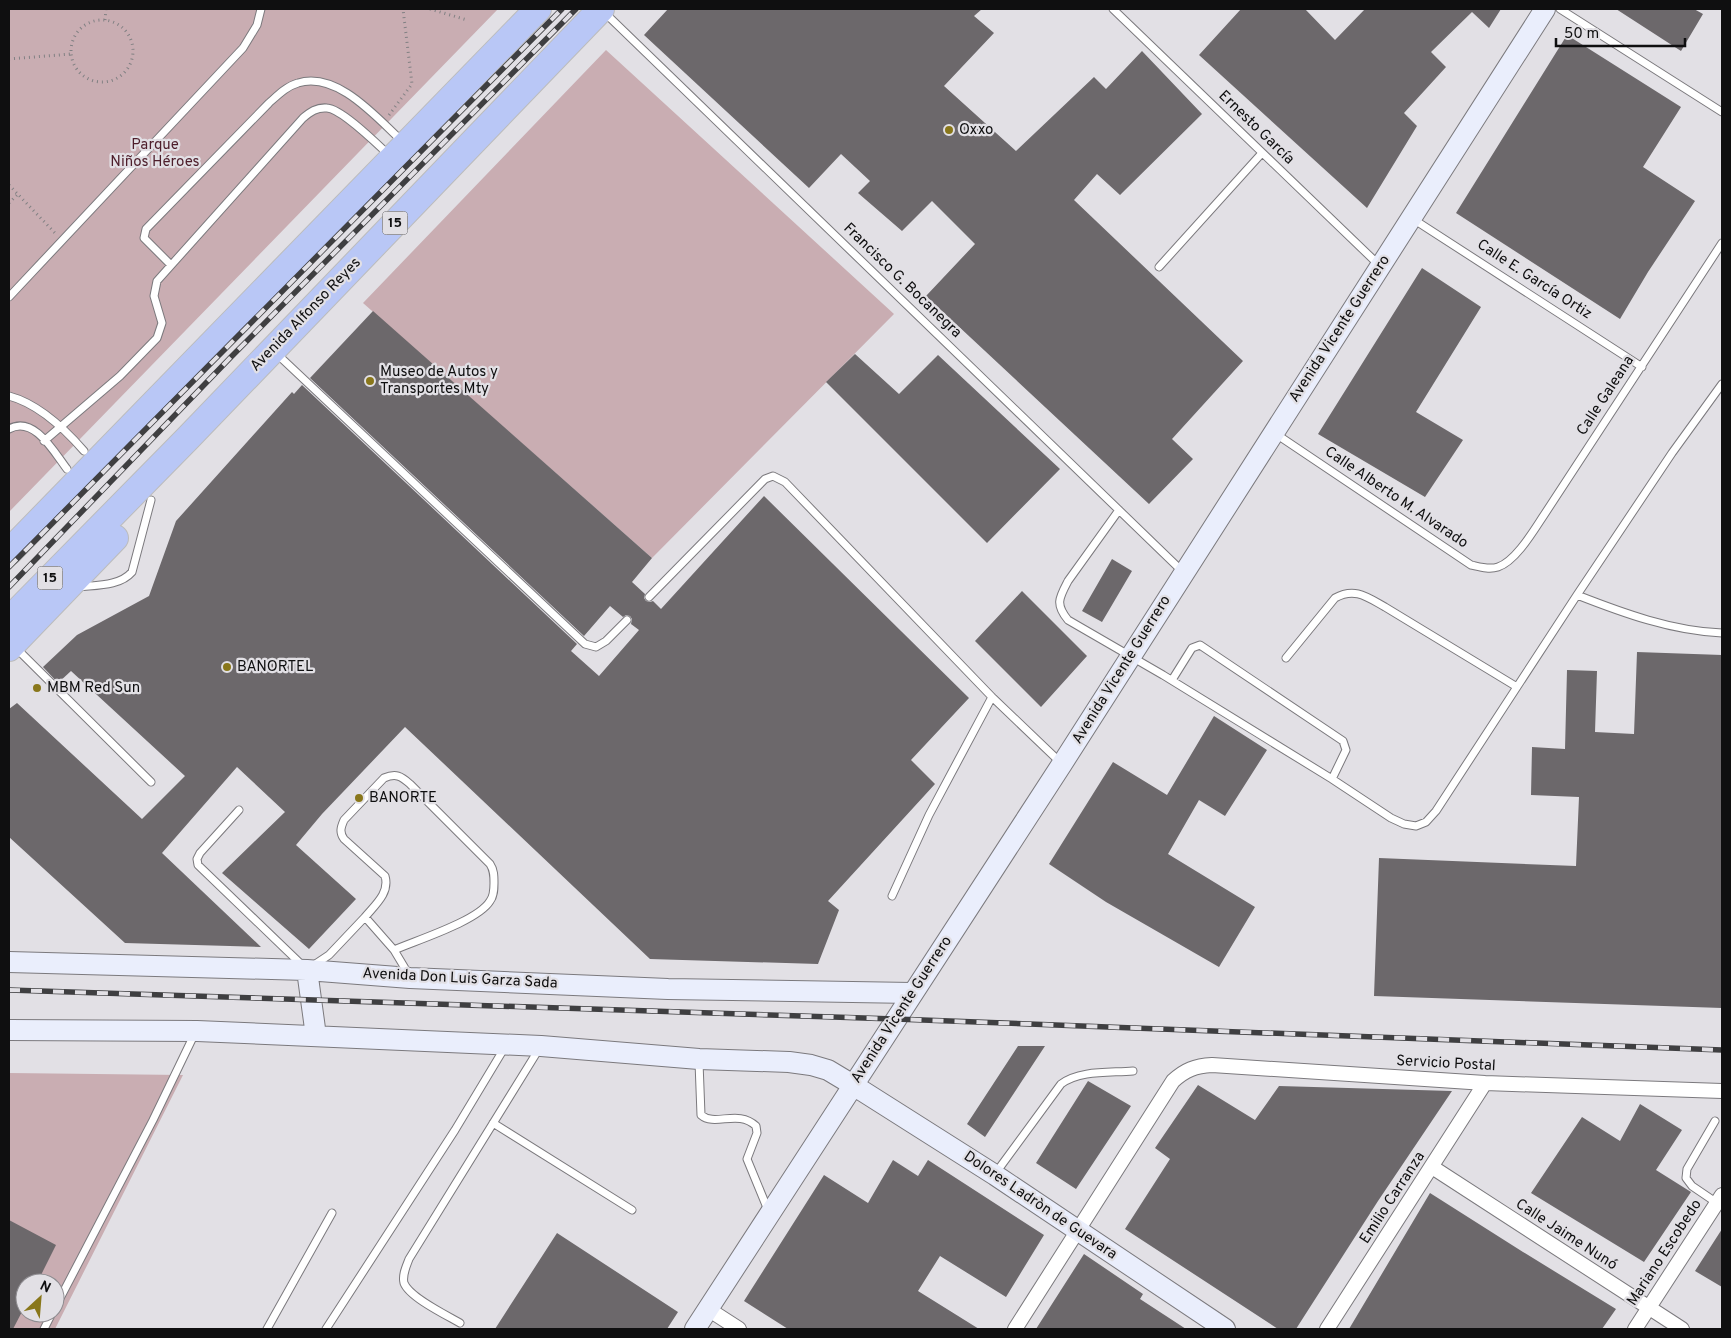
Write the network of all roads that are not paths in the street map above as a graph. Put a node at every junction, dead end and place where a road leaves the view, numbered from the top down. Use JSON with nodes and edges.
{"nodes":[{"id":1,"x":261,"y":9,"type":"edge"},
{"id":2,"x":538,"y":9,"type":"edge"},
{"id":3,"x":601,"y":9,"type":"edge"},
{"id":4,"x":1113,"y":9,"type":"edge"},
{"id":5,"x":1545,"y":9,"type":"edge"},
{"id":6,"x":1560,"y":9,"type":"edge"},
{"id":7,"x":1722,"y":112,"type":"edge"},
{"id":8,"x":400,"y":152,"type":"junction"},
{"id":9,"x":1262,"y":153,"type":"junction"},
{"id":10,"x":1411,"y":217,"type":"junction"},
{"id":11,"x":1722,"y":243,"type":"edge"},
{"id":12,"x":171,"y":265,"type":"junction"},
{"id":13,"x":1380,"y":266,"type":"junction"},
{"id":14,"x":1159,"y":267,"type":"dead end"},
{"id":15,"x":9,"y":297,"type":"edge"},
{"id":16,"x":214,"y":342,"type":"junction"},
{"id":17,"x":273,"y":350,"type":"junction"},
{"id":18,"x":1642,"y":366,"type":"junction"},
{"id":19,"x":1722,"y":384,"type":"edge"},
{"id":20,"x":9,"y":396,"type":"edge"},
{"id":21,"x":61,"y":428,"type":"junction"},
{"id":22,"x":9,"y":429,"type":"edge"},
{"id":23,"x":1273,"y":433,"type":"junction"},
{"id":24,"x":188,"y":438,"type":"junction"},
{"id":25,"x":44,"y":441,"type":"junction"},
{"id":26,"x":75,"y":460,"type":"junction"},
{"id":27,"x":151,"y":500,"type":"junction"},
{"id":28,"x":1119,"y":510,"type":"junction"},
{"id":29,"x":9,"y":528,"type":"edge"},
{"id":30,"x":9,"y":552,"type":"edge"},
{"id":31,"x":1508,"y":561,"type":"joint"},
{"id":32,"x":1184,"y":572,"type":"junction"},
{"id":33,"x":67,"y":588,"type":"junction"},
{"id":34,"x":1576,"y":595,"type":"junction"},
{"id":35,"x":649,"y":597,"type":"dead end"},
{"id":36,"x":627,"y":620,"type":"dead end"},
{"id":37,"x":1722,"y":633,"type":"edge"},
{"id":38,"x":10,"y":637,"type":"edge"},
{"id":39,"x":1130,"y":656,"type":"junction"},
{"id":40,"x":1286,"y":658,"type":"dead end"},
{"id":41,"x":1172,"y":680,"type":"junction"},
{"id":42,"x":1517,"y":687,"type":"junction"},
{"id":43,"x":992,"y":697,"type":"junction"},
{"id":44,"x":1062,"y":764,"type":"junction"},
{"id":45,"x":1332,"y":779,"type":"junction"},
{"id":46,"x":150,"y":782,"type":"dead end"},
{"id":47,"x":239,"y":810,"type":"dead end"},
{"id":48,"x":892,"y":896,"type":"dead end"},
{"id":49,"x":365,"y":917,"type":"junction"},
{"id":50,"x":394,"y":950,"type":"junction"},
{"id":51,"x":9,"y":962,"type":"edge"},
{"id":52,"x":308,"y":970,"type":"junction"},
{"id":53,"x":410,"y":978,"type":"junction"},
{"id":54,"x":912,"y":993,"type":"junction"},
{"id":55,"x":9,"y":1030,"type":"edge"},
{"id":56,"x":196,"y":1031,"type":"junction"},
{"id":57,"x":316,"y":1036,"type":"junction"},
{"id":58,"x":506,"y":1044,"type":"junction"},
{"id":59,"x":541,"y":1046,"type":"junction"},
{"id":60,"x":699,"y":1059,"type":"junction"},
{"id":61,"x":1133,"y":1072,"type":"dead end"},
{"id":62,"x":1485,"y":1083,"type":"junction"},
{"id":63,"x":853,"y":1085,"type":"junction"},
{"id":64,"x":1722,"y":1091,"type":"edge"},
{"id":65,"x":1715,"y":1121,"type":"dead end"},
{"id":66,"x":493,"y":1123,"type":"junction"},
{"id":67,"x":1432,"y":1167,"type":"junction"},
{"id":68,"x":995,"y":1175,"type":"junction"},
{"id":69,"x":1720,"y":1199,"type":"edge"},
{"id":70,"x":632,"y":1210,"type":"dead end"},
{"id":71,"x":332,"y":1213,"type":"dead end"},
{"id":72,"x":770,"y":1216,"type":"junction"},
{"id":73,"x":1077,"y":1230,"type":"junction"},
{"id":74,"x":65,"y":1289,"type":"edge"},
{"id":75,"x":708,"y":1309,"type":"junction"},
{"id":76,"x":1649,"y":1309,"type":"junction"},
{"id":77,"x":460,"y":1323,"type":"dead end"},
{"id":78,"x":267,"y":1329,"type":"edge"},
{"id":79,"x":326,"y":1329,"type":"edge"},
{"id":80,"x":695,"y":1329,"type":"edge"},
{"id":81,"x":740,"y":1329,"type":"edge"},
{"id":82,"x":1015,"y":1329,"type":"edge"},
{"id":83,"x":1226,"y":1329,"type":"edge"},
{"id":84,"x":1327,"y":1329,"type":"edge"},
{"id":85,"x":1636,"y":1329,"type":"edge"},
{"id":86,"x":1682,"y":1329,"type":"edge"}],
"edges":[{"from":1,"to":15,"type":"lane"},
{"from":2,"to":8,"type":"highway"},
{"from":3,"to":17,"type":"highway","name":"Avenida Alfonso Reyes","number":"15"},
{"from":3,"to":28,"type":"lane","name":"Francisco G. Bocanegra"},
{"from":4,"to":9,"type":"lane","name":"Ernesto García"},
{"from":5,"to":10,"type":"street","name":"Avenida Vicente Guerrero"},
{"from":6,"to":7,"type":"lane"},
{"from":8,"to":12,"type":"lane"},
{"from":8,"to":12,"type":"lane"},
{"from":8,"to":16,"type":"highway"},
{"from":9,"to":13,"type":"lane","name":"Ernesto García"},
{"from":9,"to":14,"type":"lane"},
{"from":10,"to":13,"type":"street","name":"Avenida Vicente Guerrero"},
{"from":10,"to":18,"type":"lane","name":"Calle E. García Ortiz"},
{"from":11,"to":18,"type":"lane","name":"Calle Galeana"},
{"from":12,"to":21,"type":"lane"},
{"from":13,"to":23,"type":"street","name":"Avenida Vicente Guerrero"},
{"from":16,"to":26,"type":"highway"},
{"from":16,"to":30,"type":"highway"},
{"from":17,"to":24,"type":"highway","name":"Avenida Alfonso Reyes","number":"15"},
{"from":17,"to":36,"type":"lane"},
{"from":18,"to":31,"type":"lane","name":"Calle Galeana"},
{"from":19,"to":34,"type":"lane"},
{"from":20,"to":21,"type":"lane"},
{"from":21,"to":25,"type":"lane"},
{"from":21,"to":26,"type":"lane"},
{"from":22,"to":25,"type":"lane"},
{"from":23,"to":31,"type":"lane","name":"Calle Alberto M. Alvarado"},
{"from":23,"to":32,"type":"street","name":"Avenida Vicente Guerrero"},
{"from":24,"to":27,"type":"highway"},
{"from":24,"to":38,"type":"highway","name":"Avenida Alfonso Reyes","number":"15"},
{"from":25,"to":26,"type":"lane"},
{"from":26,"to":29,"type":"highway"},
{"from":27,"to":33,"type":"highway"},
{"from":27,"to":33,"type":"lane"},
{"from":28,"to":32,"type":"lane","name":"Francisco G. Bocanegra"},
{"from":28,"to":39,"type":"lane"},
{"from":32,"to":39,"type":"street","name":"Avenida Vicente Guerrero"},
{"from":33,"to":38,"type":"highway"},
{"from":34,"to":37,"type":"lane"},
{"from":34,"to":42,"type":"lane"},
{"from":35,"to":43,"type":"lane"},
{"from":38,"to":46,"type":"lane"},
{"from":39,"to":41,"type":"lane"},
{"from":39,"to":44,"type":"street","name":"Avenida Vicente Guerrero"},
{"from":40,"to":42,"type":"lane"},
{"from":41,"to":45,"type":"lane"},
{"from":41,"to":45,"type":"lane"},
{"from":42,"to":45,"type":"lane"},
{"from":43,"to":44,"type":"lane"},
{"from":43,"to":48,"type":"lane"},
{"from":44,"to":54,"type":"street","name":"Avenida Vicente Guerrero"},
{"from":47,"to":52,"type":"lane"},
{"from":49,"to":50,"type":"lane"},
{"from":49,"to":50,"type":"lane"},
{"from":49,"to":52,"type":"lane"},
{"from":50,"to":53,"type":"lane"},
{"from":51,"to":52,"type":"street","name":"Avenida Don Luis Garza Sada"},
{"from":52,"to":53,"type":"street","name":"Avenida Don Luis Garza Sada"},
{"from":52,"to":57,"type":"street"},
{"from":53,"to":54,"type":"street","name":"Avenida Don Luis Garza Sada"},
{"from":54,"to":63,"type":"street","name":"Avenida Vicente Guerrero"},
{"from":55,"to":56,"type":"street"},
{"from":56,"to":57,"type":"street"},
{"from":56,"to":74,"type":"lane"},
{"from":57,"to":58,"type":"street"},
{"from":58,"to":59,"type":"street"},
{"from":58,"to":79,"type":"lane"},
{"from":59,"to":60,"type":"street"},
{"from":59,"to":66,"type":"lane"},
{"from":60,"to":63,"type":"street"},
{"from":60,"to":72,"type":"lane"},
{"from":61,"to":68,"type":"lane"},
{"from":62,"to":64,"type":"street","name":"Servicio Postal"},
{"from":62,"to":67,"type":"street","name":"Emilio Carranza"},
{"from":62,"to":73,"type":"street","name":"Servicio Postal"},
{"from":63,"to":68,"type":"street","name":"Dolores Ladròn de Guevara"},
{"from":63,"to":72,"type":"street","name":"Avenida Vicente Guerrero"},
{"from":65,"to":69,"type":"lane"},
{"from":66,"to":70,"type":"lane"},
{"from":66,"to":77,"type":"lane"},
{"from":67,"to":76,"type":"street","name":"Calle Jaime Nunó"},
{"from":67,"to":84,"type":"street","name":"Emilio Carranza"},
{"from":68,"to":73,"type":"street","name":"Dolores Ladròn de Guevara"},
{"from":69,"to":76,"type":"street","name":"Mariano Escobedo"},
{"from":71,"to":78,"type":"lane"},
{"from":72,"to":75,"type":"street","name":"Avenida Vicente Guerrero"},
{"from":73,"to":82,"type":"street"},
{"from":73,"to":83,"type":"street","name":"Dolores Ladròn de Guevara"},
{"from":75,"to":80,"type":"street","name":"Avenida Vicente Guerrero"},
{"from":75,"to":81,"type":"street"},
{"from":76,"to":85,"type":"street","name":"Mariano Escobedo"},
{"from":76,"to":86,"type":"street","name":"Calle Jaime Nunó"}]}
